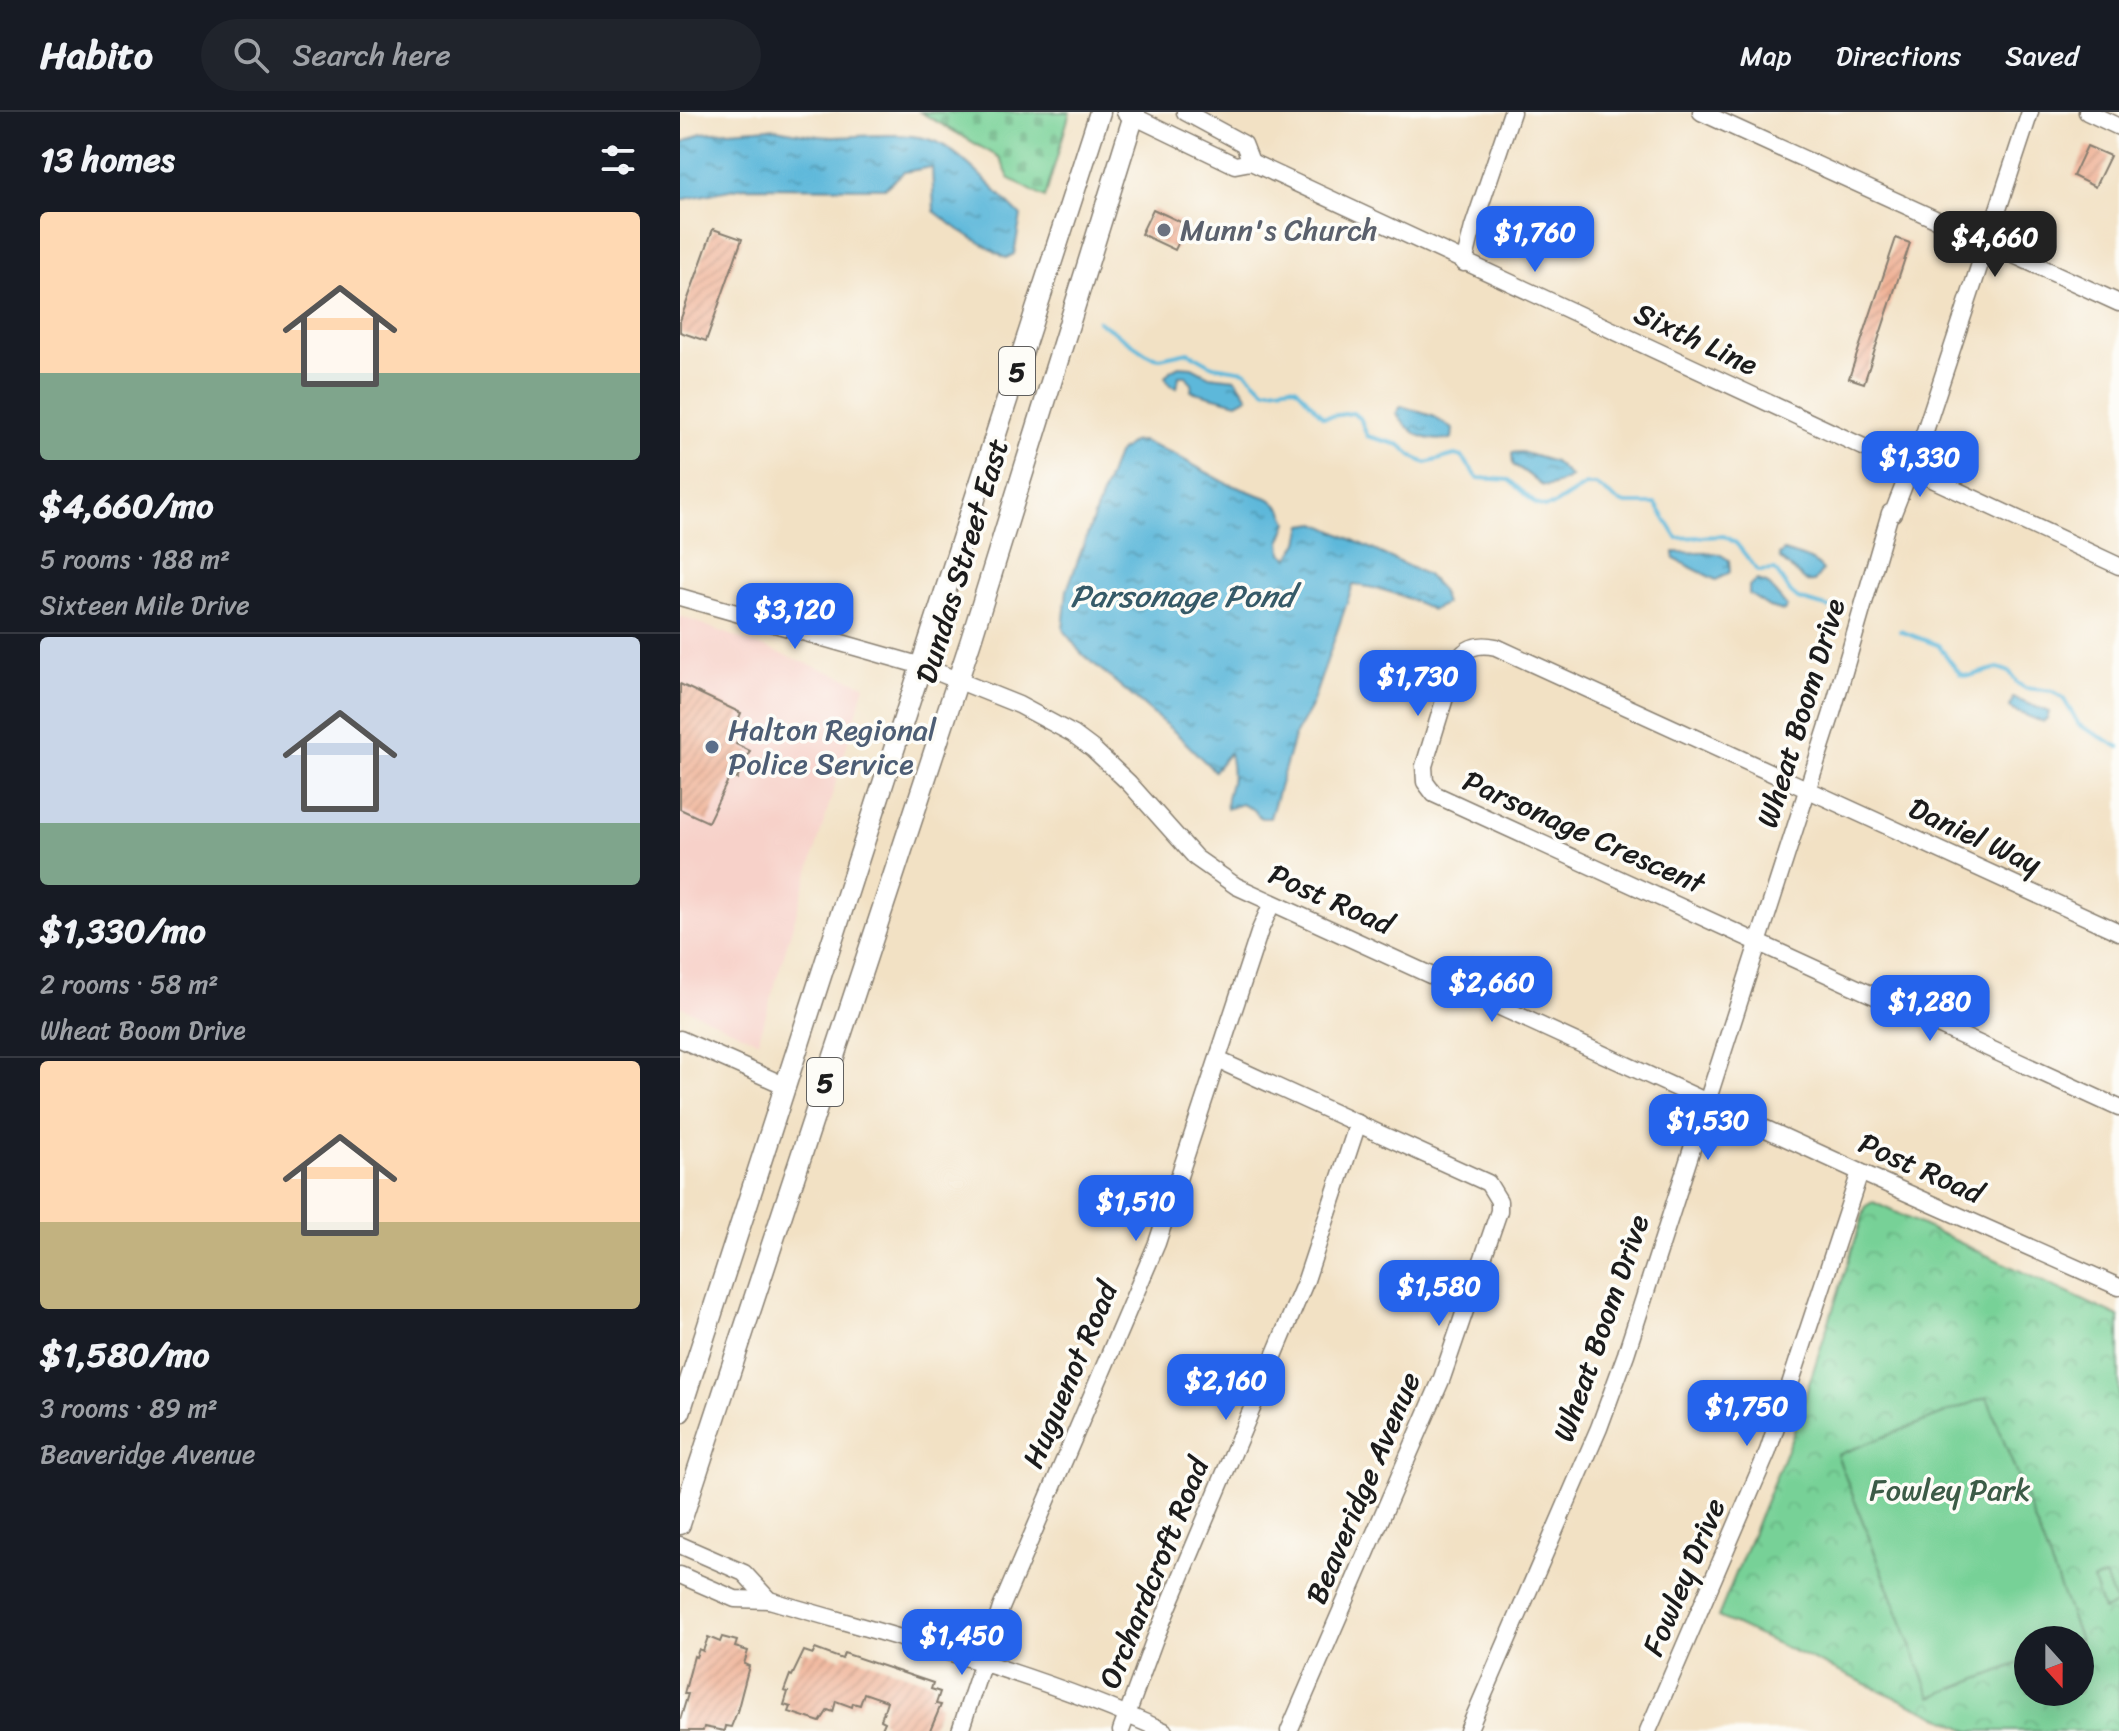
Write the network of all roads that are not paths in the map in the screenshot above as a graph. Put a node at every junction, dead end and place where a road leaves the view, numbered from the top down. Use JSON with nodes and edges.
{"nodes":[{"id":1,"x":1100,"y":112,"type":"edge"},
{"id":2,"x":1185,"y":112,"type":"edge"},
{"id":3,"x":1512,"y":112,"type":"edge"},
{"id":4,"x":1701,"y":112,"type":"edge"},
{"id":5,"x":2030,"y":112,"type":"edge"},
{"id":6,"x":2087,"y":112,"type":"edge"},
{"id":7,"x":1131,"y":114,"type":"edge"},
{"id":8,"x":2119,"y":127,"type":"edge"},
{"id":9,"x":1251,"y":162,"type":"junction"},
{"id":10,"x":1985,"y":243,"type":"junction"},
{"id":11,"x":1464,"y":263,"type":"junction"},
{"id":12,"x":2119,"y":303,"type":"edge"},
{"id":13,"x":1910,"y":470,"type":"junction"},
{"id":14,"x":2119,"y":566,"type":"edge"},
{"id":15,"x":680,"y":597,"type":"edge"},
{"id":16,"x":922,"y":666,"type":"junction"},
{"id":17,"x":957,"y":681,"type":"junction"},
{"id":18,"x":1808,"y":790,"type":"junction"},
{"id":19,"x":1272,"y":903,"type":"junction"},
{"id":20,"x":2119,"y":932,"type":"edge"},
{"id":21,"x":1758,"y":942,"type":"junction"},
{"id":22,"x":680,"y":1039,"type":"edge"},
{"id":23,"x":1218,"y":1060,"type":"junction"},
{"id":24,"x":786,"y":1086,"type":"junction"},
{"id":25,"x":1706,"y":1100,"type":"junction"},
{"id":26,"x":2119,"y":1108,"type":"edge"},
{"id":27,"x":1358,"y":1123,"type":"junction"},
{"id":28,"x":1860,"y":1172,"type":"junction"},
{"id":29,"x":2119,"y":1287,"type":"edge"},
{"id":30,"x":680,"y":1412,"type":"edge"},
{"id":31,"x":680,"y":1524,"type":"edge"},
{"id":32,"x":680,"y":1545,"type":"edge"},
{"id":33,"x":680,"y":1575,"type":"edge"},
{"id":34,"x":769,"y":1600,"type":"junction"},
{"id":35,"x":983,"y":1663,"type":"junction"},
{"id":36,"x":1127,"y":1714,"type":"junction"},
{"id":37,"x":960,"y":1731,"type":"edge"},
{"id":38,"x":1121,"y":1731,"type":"edge"},
{"id":39,"x":1164,"y":1731,"type":"edge"},
{"id":40,"x":1289,"y":1731,"type":"edge"},
{"id":41,"x":1468,"y":1731,"type":"edge"},
{"id":42,"x":1648,"y":1731,"type":"edge"}],
"edges":[{"from":1,"to":16,"type":"main road","name":"Dundas Street East","number":"5"},
{"from":2,"to":9,"type":"street","name":"Sixth Line"},
{"from":3,"to":11,"type":"street"},
{"from":4,"to":10,"type":"street"},
{"from":5,"to":10,"type":"street","name":"Wheat Boom Drive"},
{"from":6,"to":8,"type":"street"},
{"from":7,"to":9,"type":"street","name":"Sixth Line"},
{"from":7,"to":17,"type":"main road","name":"Dundas Street East","number":"5"},
{"from":9,"to":11,"type":"street","name":"Sixth Line"},
{"from":10,"to":12,"type":"street"},
{"from":10,"to":13,"type":"street","name":"Wheat Boom Drive"},
{"from":11,"to":13,"type":"street","name":"Sixth Line"},
{"from":13,"to":14,"type":"street","name":"Sixth Line"},
{"from":13,"to":18,"type":"street","name":"Wheat Boom Drive"},
{"from":15,"to":16,"type":"street","name":"Post Road"},
{"from":16,"to":17,"type":"street","name":"Post Road"},
{"from":16,"to":24,"type":"main road","name":"Dundas Street East","number":"5"},
{"from":17,"to":19,"type":"street","name":"Post Road"},
{"from":17,"to":31,"type":"main road","name":"Dundas Street East","number":"5"},
{"from":18,"to":20,"type":"street","name":"Daniel Way"},
{"from":18,"to":21,"type":"street","name":"Wheat Boom Drive"},
{"from":18,"to":21,"type":"street","name":"Parsonage Crescent"},
{"from":19,"to":23,"type":"street","name":"Huguenot Road"},
{"from":19,"to":25,"type":"street","name":"Post Road"},
{"from":21,"to":25,"type":"street","name":"Wheat Boom Drive"},
{"from":21,"to":26,"type":"street"},
{"from":22,"to":24,"type":"street"},
{"from":23,"to":27,"type":"street","name":"Beaveridge Avenue"},
{"from":23,"to":35,"type":"street","name":"Huguenot Road"},
{"from":24,"to":30,"type":"main road","name":"Dundas Street East","number":"5"},
{"from":25,"to":28,"type":"street","name":"Post Road"},
{"from":25,"to":41,"type":"street","name":"Wheat Boom Drive"},
{"from":27,"to":36,"type":"street","name":"Orchardcroft Road"},
{"from":27,"to":40,"type":"street","name":"Beaveridge Avenue"},
{"from":28,"to":29,"type":"street","name":"Post Road"},
{"from":28,"to":42,"type":"street","name":"Fowley Drive"},
{"from":32,"to":34,"type":"street"},
{"from":33,"to":34,"type":"street"},
{"from":34,"to":35,"type":"street"},
{"from":35,"to":36,"type":"street"},
{"from":35,"to":37,"type":"street","name":"Huguenot Road"},
{"from":36,"to":38,"type":"street","name":"Orchardcroft Road"},
{"from":36,"to":39,"type":"street"}]}
